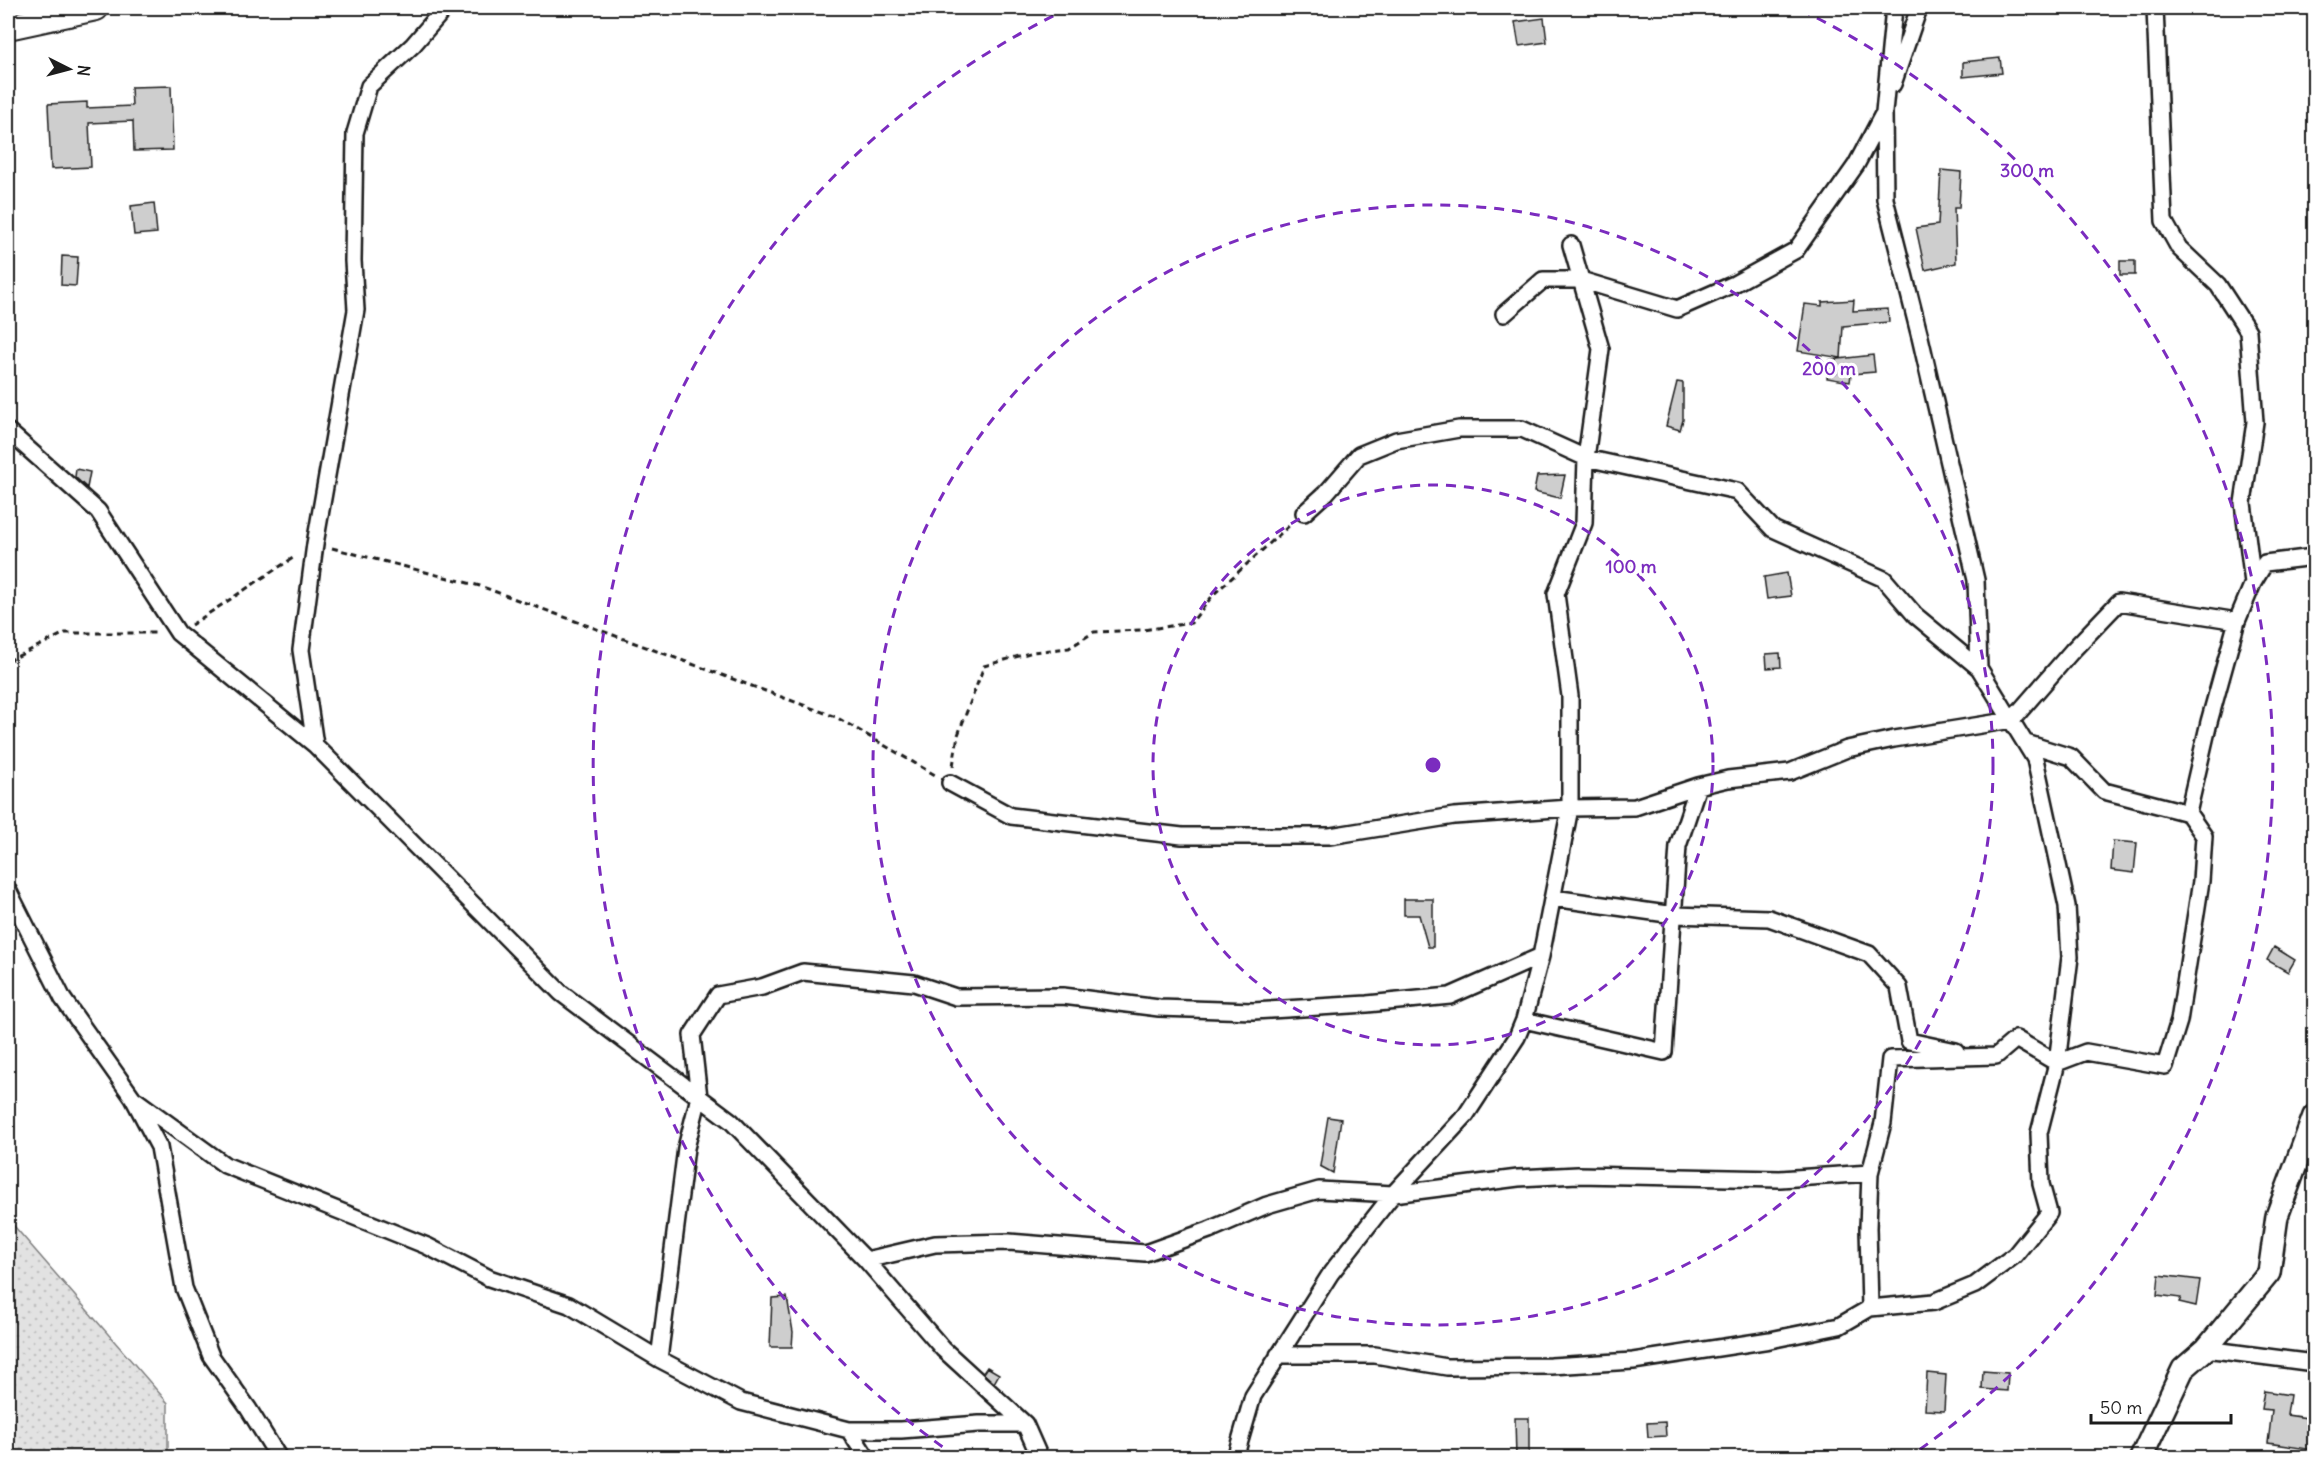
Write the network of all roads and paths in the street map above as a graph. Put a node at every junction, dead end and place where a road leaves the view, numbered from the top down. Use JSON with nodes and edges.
{"nodes":[{"id":1,"x":96,"y":8,"type":"edge"},
{"id":2,"x":445,"y":8,"type":"edge"},
{"id":3,"x":1894,"y":8,"type":"edge"},
{"id":4,"x":1919,"y":8,"type":"edge"},
{"id":5,"x":2155,"y":8,"type":"edge"},
{"id":6,"x":8,"y":27,"type":"edge"},
{"id":7,"x":1884,"y":112,"type":"junction"},
{"id":8,"x":1571,"y":245,"type":"dead end"},
{"id":9,"x":1581,"y":280,"type":"junction"},
{"id":10,"x":1504,"y":314,"type":"dead end"},
{"id":11,"x":8,"y":431,"type":"edge"},
{"id":12,"x":1586,"y":458,"type":"junction"},
{"id":13,"x":1304,"y":513,"type":"joint"},
{"id":14,"x":315,"y":544,"type":"junction"},
{"id":15,"x":2314,"y":557,"type":"edge"},
{"id":16,"x":2253,"y":583,"type":"junction"},
{"id":17,"x":2237,"y":621,"type":"junction"},
{"id":18,"x":178,"y":633,"type":"junction"},
{"id":19,"x":8,"y":661,"type":"edge"},
{"id":20,"x":1979,"y":668,"type":"junction"},
{"id":21,"x":2012,"y":720,"type":"junction"},
{"id":22,"x":2026,"y":743,"type":"junction"},
{"id":23,"x":315,"y":745,"type":"junction"},
{"id":24,"x":950,"y":783,"type":"junction"},
{"id":25,"x":1698,"y":786,"type":"junction"},
{"id":26,"x":1570,"y":808,"type":"junction"},
{"id":27,"x":2188,"y":813,"type":"junction"},
{"id":28,"x":8,"y":890,"type":"edge"},
{"id":29,"x":1553,"y":898,"type":"junction"},
{"id":30,"x":1674,"y":915,"type":"junction"},
{"id":31,"x":1541,"y":956,"type":"junction"},
{"id":32,"x":1524,"y":1020,"type":"junction"},
{"id":33,"x":1996,"y":1056,"type":"junction"},
{"id":34,"x":2057,"y":1062,"type":"junction"},
{"id":35,"x":699,"y":1097,"type":"junction"},
{"id":36,"x":133,"y":1098,"type":"junction"},
{"id":37,"x":2314,"y":1116,"type":"edge"},
{"id":38,"x":1870,"y":1173,"type":"junction"},
{"id":39,"x":1394,"y":1194,"type":"junction"},
{"id":40,"x":866,"y":1260,"type":"junction"},
{"id":41,"x":1870,"y":1308,"type":"junction"},
{"id":42,"x":2206,"y":1349,"type":"junction"},
{"id":43,"x":1278,"y":1355,"type":"junction"},
{"id":44,"x":659,"y":1359,"type":"junction"},
{"id":45,"x":2314,"y":1363,"type":"edge"},
{"id":46,"x":1025,"y":1424,"type":"junction"},
{"id":47,"x":849,"y":1430,"type":"junction"},
{"id":48,"x":279,"y":1458,"type":"edge"},
{"id":49,"x":867,"y":1458,"type":"edge"},
{"id":50,"x":1040,"y":1458,"type":"edge"},
{"id":51,"x":1235,"y":1458,"type":"edge"},
{"id":52,"x":2141,"y":1458,"type":"edge"}],
"edges":[{"from":1,"to":6,"type":"main road"},
{"from":2,"to":14,"type":"street"},
{"from":3,"to":7,"type":"street"},
{"from":4,"to":7,"type":"street"},
{"from":5,"to":16,"type":"street"},
{"from":7,"to":9,"type":"street"},
{"from":7,"to":20,"type":"street"},
{"from":8,"to":9,"type":"street"},
{"from":9,"to":10,"type":"street"},
{"from":9,"to":12,"type":"street"},
{"from":11,"to":18,"type":"street"},
{"from":12,"to":13,"type":"street"},
{"from":12,"to":20,"type":"street"},
{"from":12,"to":26,"type":"street"},
{"from":13,"to":24,"type":"path"},
{"from":14,"to":18,"type":"path"},
{"from":14,"to":23,"type":"street"},
{"from":14,"to":24,"type":"path"},
{"from":15,"to":16,"type":"street"},
{"from":16,"to":17,"type":"street"},
{"from":17,"to":21,"type":"street"},
{"from":17,"to":27,"type":"street"},
{"from":18,"to":19,"type":"path"},
{"from":18,"to":23,"type":"street"},
{"from":20,"to":21,"type":"street"},
{"from":21,"to":22,"type":"street"},
{"from":21,"to":25,"type":"street"},
{"from":22,"to":27,"type":"street"},
{"from":22,"to":34,"type":"street"},
{"from":23,"to":35,"type":"street"},
{"from":24,"to":26,"type":"street"},
{"from":25,"to":26,"type":"street"},
{"from":25,"to":30,"type":"street"},
{"from":26,"to":29,"type":"street"},
{"from":27,"to":34,"type":"street"},
{"from":28,"to":36,"type":"street"},
{"from":29,"to":30,"type":"street"},
{"from":29,"to":31,"type":"street"},
{"from":30,"to":32,"type":"street"},
{"from":30,"to":33,"type":"street"},
{"from":31,"to":32,"type":"street"},
{"from":31,"to":35,"type":"street"},
{"from":32,"to":39,"type":"street"},
{"from":33,"to":34,"type":"street"},
{"from":33,"to":38,"type":"street"},
{"from":34,"to":41,"type":"street"},
{"from":35,"to":40,"type":"street"},
{"from":35,"to":44,"type":"street"},
{"from":36,"to":44,"type":"street"},
{"from":36,"to":48,"type":"street"},
{"from":37,"to":42,"type":"street"},
{"from":38,"to":39,"type":"street"},
{"from":38,"to":41,"type":"street"},
{"from":39,"to":40,"type":"street"},
{"from":39,"to":43,"type":"street"},
{"from":40,"to":46,"type":"street"},
{"from":41,"to":43,"type":"street"},
{"from":42,"to":45,"type":"street"},
{"from":42,"to":52,"type":"street"},
{"from":43,"to":51,"type":"street"},
{"from":44,"to":47,"type":"street"},
{"from":46,"to":47,"type":"street"},
{"from":46,"to":50,"type":"street"},
{"from":47,"to":49,"type":"street"}]}
